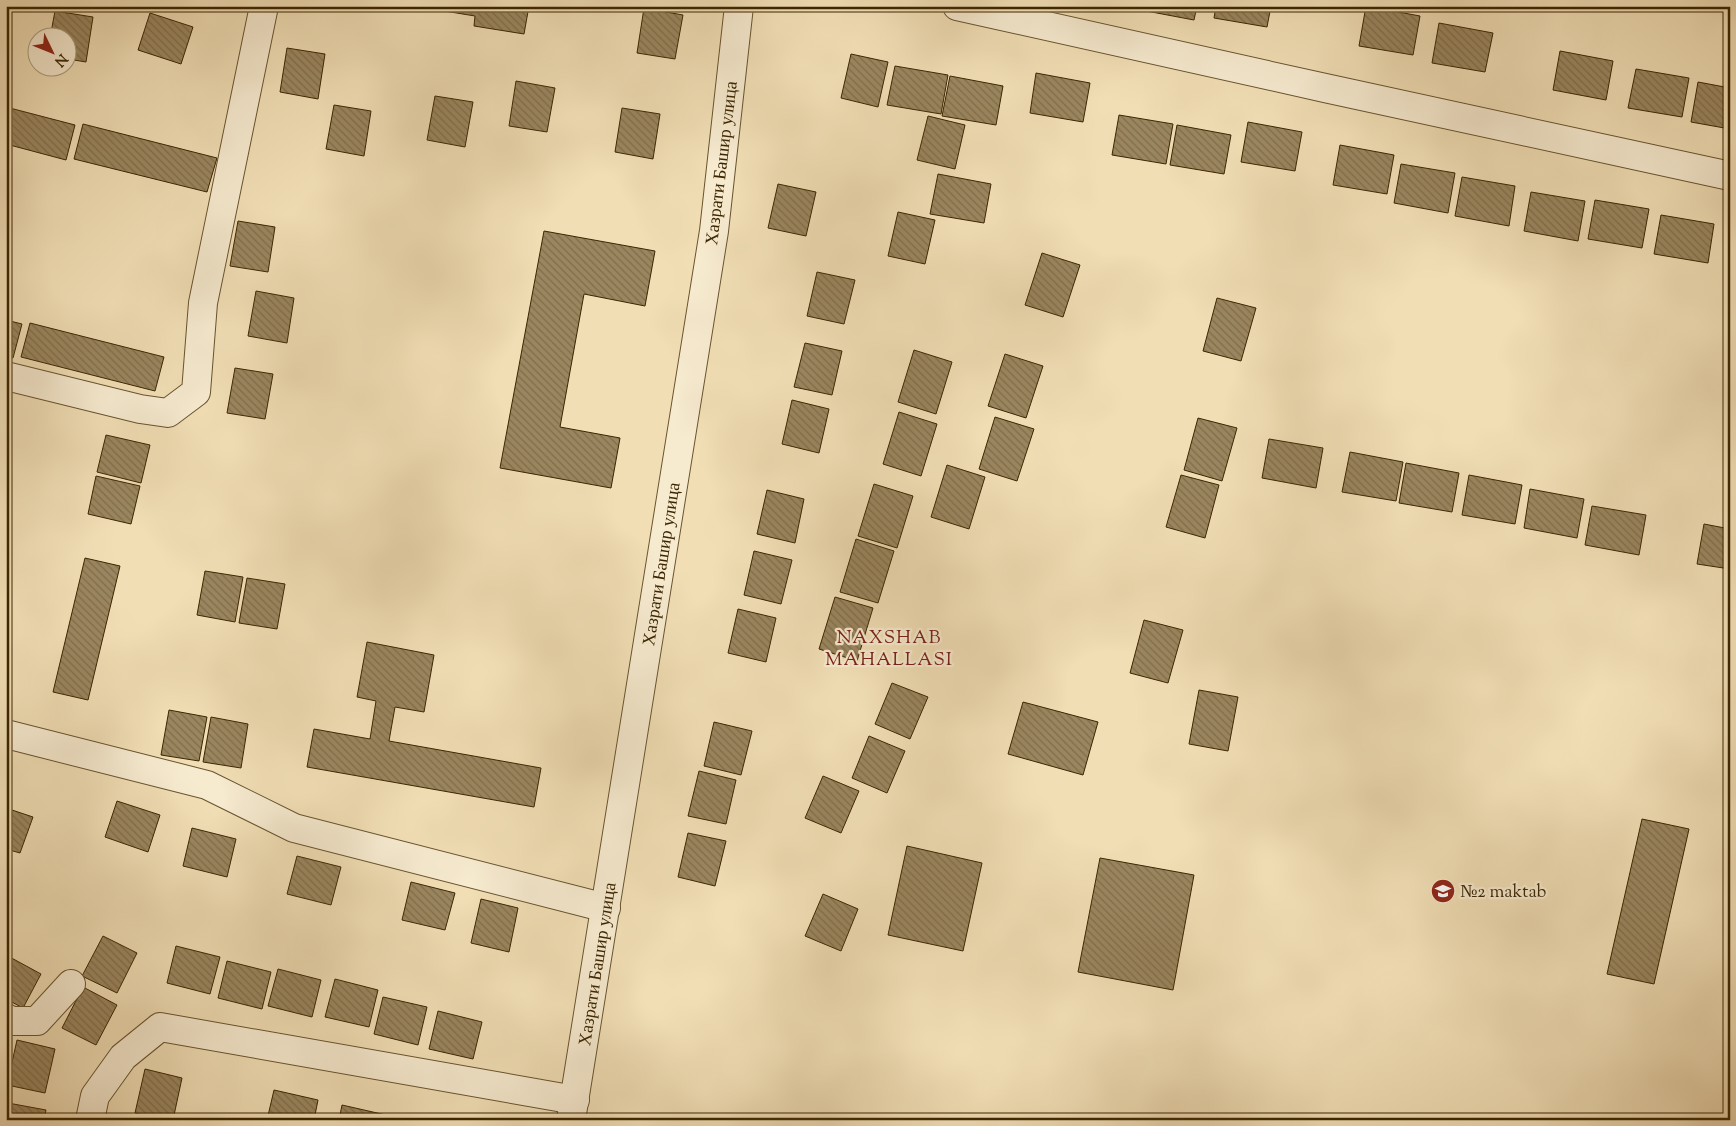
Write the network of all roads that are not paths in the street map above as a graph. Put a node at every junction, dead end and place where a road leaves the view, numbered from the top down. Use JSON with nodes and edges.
{"nodes":[{"id":1,"x":264,"y":6,"type":"edge"},
{"id":2,"x":738,"y":6,"type":"edge"},
{"id":3,"x":957,"y":6,"type":"edge"},
{"id":4,"x":1730,"y":176,"type":"edge"},
{"id":5,"x":6,"y":376,"type":"edge"},
{"id":6,"x":6,"y":734,"type":"edge"},
{"id":7,"x":606,"y":908,"type":"junction"},
{"id":8,"x":71,"y":984,"type":"dead end"},
{"id":9,"x":6,"y":1018,"type":"edge"},
{"id":10,"x":573,"y":1110,"type":"edge"},
{"id":11,"x":90,"y":1120,"type":"edge"}],
"edges":[{"from":1,"to":5,"type":"street"},
{"from":2,"to":7,"type":"street","name":"Хазрати Башир улица"},
{"from":3,"to":4,"type":"street"},
{"from":6,"to":7,"type":"street"},
{"from":7,"to":10,"type":"street","name":"Хазрати Башир улица"},
{"from":8,"to":9,"type":"street"},
{"from":10,"to":11,"type":"street"}]}
